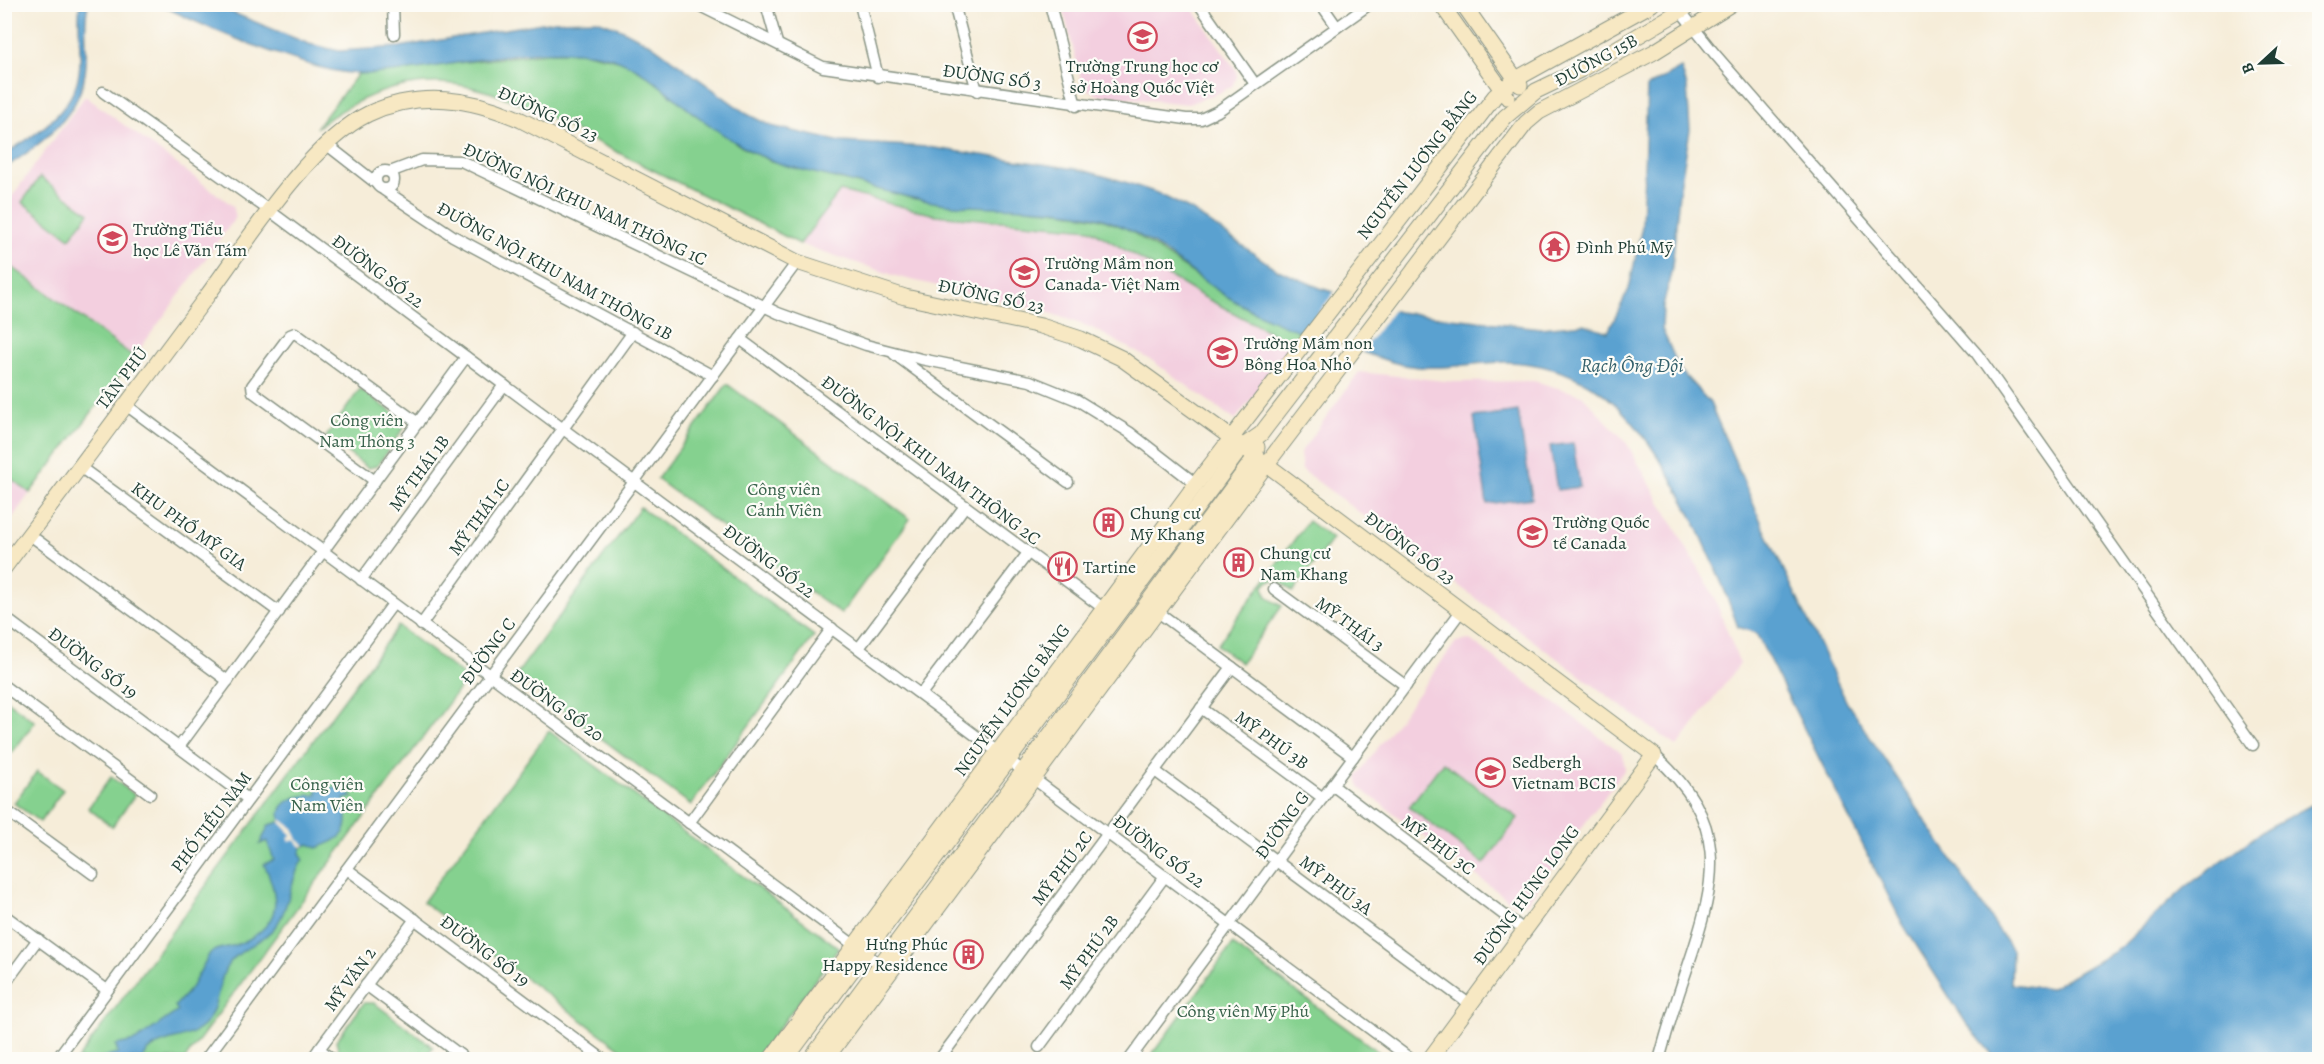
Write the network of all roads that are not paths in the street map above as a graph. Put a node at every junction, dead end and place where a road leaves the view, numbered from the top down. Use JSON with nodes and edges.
{"nodes":[{"id":1,"x":393,"y":4,"type":"edge"},
{"id":2,"x":696,"y":4,"type":"edge"},
{"id":3,"x":766,"y":4,"type":"edge"},
{"id":4,"x":860,"y":4,"type":"edge"},
{"id":5,"x":954,"y":4,"type":"edge"},
{"id":6,"x":1050,"y":4,"type":"edge"},
{"id":7,"x":1199,"y":4,"type":"edge"},
{"id":8,"x":1321,"y":4,"type":"edge"},
{"id":9,"x":1370,"y":4,"type":"edge"},
{"id":10,"x":1441,"y":4,"type":"edge"},
{"id":11,"x":1463,"y":4,"type":"edge"},
{"id":12,"x":1652,"y":4,"type":"edge"},
{"id":13,"x":1731,"y":4,"type":"edge"},
{"id":14,"x":1683,"y":7,"type":"edge"},
{"id":15,"x":1337,"y":27,"type":"junction"},
{"id":16,"x":1694,"y":28,"type":"junction"},
{"id":17,"x":393,"y":34,"type":"dead end"},
{"id":18,"x":777,"y":43,"type":"junction"},
{"id":19,"x":878,"y":77,"type":"junction"},
{"id":20,"x":1516,"y":79,"type":"junction"},
{"id":21,"x":1255,"y":84,"type":"junction"},
{"id":22,"x":1502,"y":89,"type":"junction"},
{"id":23,"x":977,"y":91,"type":"junction"},
{"id":24,"x":103,"y":92,"type":"dead end"},
{"id":25,"x":1528,"y":97,"type":"junction"},
{"id":26,"x":1076,"y":106,"type":"junction"},
{"id":27,"x":1514,"y":107,"type":"junction"},
{"id":28,"x":1539,"y":112,"type":"junction"},
{"id":29,"x":1526,"y":123,"type":"junction"},
{"id":30,"x":326,"y":144,"type":"junction"},
{"id":31,"x":380,"y":186,"type":"junction"},
{"id":32,"x":270,"y":211,"type":"junction"},
{"id":33,"x":797,"y":262,"type":"junction"},
{"id":34,"x":763,"y":307,"type":"junction"},
{"id":35,"x":633,"y":332,"type":"junction"},
{"id":36,"x":740,"y":339,"type":"junction"},
{"id":37,"x":890,"y":351,"type":"junction"},
{"id":38,"x":466,"y":357,"type":"junction"},
{"id":39,"x":713,"y":376,"type":"junction"},
{"id":40,"x":504,"y":385,"type":"junction"},
{"id":41,"x":126,"y":405,"type":"junction"},
{"id":42,"x":418,"y":423,"type":"junction"},
{"id":43,"x":563,"y":429,"type":"junction"},
{"id":44,"x":1261,"y":434,"type":"junction"},
{"id":45,"x":1236,"y":442,"type":"junction"},
{"id":46,"x":1260,"y":461,"type":"junction"},
{"id":47,"x":80,"y":467,"type":"junction"},
{"id":48,"x":375,"y":482,"type":"junction"},
{"id":49,"x":634,"y":482,"type":"junction"},
{"id":50,"x":1068,"y":482,"type":"dead end"},
{"id":51,"x":1196,"y":484,"type":"junction"},
{"id":52,"x":965,"y":506,"type":"junction"},
{"id":53,"x":30,"y":535,"type":"junction"},
{"id":54,"x":324,"y":552,"type":"junction"},
{"id":55,"x":1028,"y":552,"type":"junction"},
{"id":56,"x":4,"y":568,"type":"edge"},
{"id":57,"x":361,"y":580,"type":"junction"},
{"id":58,"x":1274,"y":589,"type":"dead end"},
{"id":59,"x":393,"y":604,"type":"junction"},
{"id":60,"x":1103,"y":608,"type":"junction"},
{"id":61,"x":1152,"y":608,"type":"junction"},
{"id":62,"x":1461,"y":611,"type":"junction"},
{"id":63,"x":279,"y":612,"type":"junction"},
{"id":64,"x":4,"y":617,"type":"edge"},
{"id":65,"x":421,"y":625,"type":"junction"},
{"id":66,"x":832,"y":628,"type":"junction"},
{"id":67,"x":859,"y":648,"type":"junction"},
{"id":68,"x":1232,"y":667,"type":"junction"},
{"id":69,"x":490,"y":676,"type":"junction"},
{"id":70,"x":228,"y":681,"type":"junction"},
{"id":71,"x":4,"y":686,"type":"edge"},
{"id":72,"x":1406,"y":686,"type":"junction"},
{"id":73,"x":921,"y":694,"type":"junction"},
{"id":74,"x":1201,"y":708,"type":"junction"},
{"id":75,"x":2253,"y":745,"type":"dead end"},
{"id":76,"x":179,"y":747,"type":"junction"},
{"id":77,"x":1003,"y":755,"type":"junction"},
{"id":78,"x":1654,"y":755,"type":"junction"},
{"id":79,"x":1353,"y":757,"type":"junction"},
{"id":80,"x":1155,"y":771,"type":"junction"},
{"id":81,"x":1029,"y":775,"type":"junction"},
{"id":82,"x":1332,"y":785,"type":"junction"},
{"id":83,"x":150,"y":794,"type":"dead end"},
{"id":84,"x":1323,"y":798,"type":"junction"},
{"id":85,"x":249,"y":799,"type":"junction"},
{"id":86,"x":4,"y":809,"type":"edge"},
{"id":87,"x":689,"y":823,"type":"junction"},
{"id":88,"x":1108,"y":834,"type":"junction"},
{"id":89,"x":1276,"y":861,"type":"junction"},
{"id":90,"x":347,"y":869,"type":"junction"},
{"id":91,"x":93,"y":874,"type":"dead end"},
{"id":92,"x":1165,"y":876,"type":"junction"},
{"id":93,"x":4,"y":915,"type":"edge"},
{"id":94,"x":415,"y":919,"type":"junction"},
{"id":95,"x":1230,"y":924,"type":"junction"},
{"id":96,"x":1524,"y":930,"type":"junction"},
{"id":97,"x":38,"y":939,"type":"junction"},
{"id":98,"x":860,"y":949,"type":"junction"},
{"id":99,"x":886,"y":968,"type":"junction"},
{"id":100,"x":4,"y":984,"type":"edge"},
{"id":101,"x":366,"y":985,"type":"junction"},
{"id":102,"x":107,"y":990,"type":"junction"},
{"id":103,"x":1469,"y":1004,"type":"junction"},
{"id":104,"x":1039,"y":1047,"type":"dead end"},
{"id":105,"x":319,"y":1049,"type":"junction"},
{"id":106,"x":1132,"y":1058,"type":"edge"},
{"id":107,"x":56,"y":1059,"type":"edge"},
{"id":108,"x":205,"y":1059,"type":"edge"},
{"id":109,"x":311,"y":1059,"type":"edge"},
{"id":110,"x":334,"y":1059,"type":"edge"},
{"id":111,"x":467,"y":1059,"type":"edge"},
{"id":112,"x":604,"y":1059,"type":"edge"},
{"id":113,"x":770,"y":1059,"type":"edge"},
{"id":114,"x":785,"y":1059,"type":"edge"},
{"id":115,"x":810,"y":1059,"type":"edge"},
{"id":116,"x":825,"y":1059,"type":"edge"},
{"id":117,"x":939,"y":1059,"type":"edge"},
{"id":118,"x":1412,"y":1059,"type":"edge"},
{"id":119,"x":1429,"y":1059,"type":"edge"},
{"id":120,"x":1659,"y":1059,"type":"edge"}],
"edges":[{"from":1,"to":17,"type":"street"},
{"from":2,"to":18,"type":"street","name":"ĐƯỜNG SỐ 3"},
{"from":3,"to":18,"type":"street"},
{"from":4,"to":19,"type":"street"},
{"from":5,"to":23,"type":"street"},
{"from":6,"to":26,"type":"street"},
{"from":7,"to":21,"type":"street"},
{"from":8,"to":15,"type":"street"},
{"from":9,"to":15,"type":"street","name":"ĐƯỜNG SỐ 3"},
{"from":10,"to":22,"type":"main road"},
{"from":11,"to":20,"type":"main road"},
{"from":12,"to":20,"type":"main road","name":"ĐƯỜNG 15B"},
{"from":13,"to":16,"type":"main road","name":"ĐƯỜNG 15B"},
{"from":14,"to":16,"type":"street"},
{"from":14,"to":25,"type":"main road","name":"ĐƯỜNG 15B"},
{"from":15,"to":21,"type":"street","name":"ĐƯỜNG SỐ 3"},
{"from":16,"to":28,"type":"main road","name":"ĐƯỜNG 15B"},
{"from":16,"to":75,"type":"street"},
{"from":18,"to":19,"type":"street","name":"ĐƯỜNG SỐ 3"},
{"from":19,"to":23,"type":"street","name":"ĐƯỜNG SỐ 3"},
{"from":20,"to":22,"type":"main road","name":"ĐƯỜNG 15B"},
{"from":20,"to":25,"type":"main road"},
{"from":21,"to":26,"type":"street","name":"ĐƯỜNG SỐ 3"},
{"from":22,"to":27,"type":"main road"},
{"from":22,"to":45,"type":"main road","name":"NGUYỄN LƯƠNG BẰNG"},
{"from":23,"to":26,"type":"street","name":"ĐƯỜNG SỐ 3"},
{"from":24,"to":32,"type":"street","name":"ĐƯỜNG SỐ 22"},
{"from":25,"to":27,"type":"main road","name":"ĐƯỜNG 15B"},
{"from":25,"to":28,"type":"main road"},
{"from":27,"to":29,"type":"main road"},
{"from":27,"to":44,"type":"main road","name":"NGUYỄN LƯƠNG BẰNG"},
{"from":28,"to":29,"type":"main road","name":"ĐƯỜNG 15B"},
{"from":29,"to":46,"type":"main road","name":"NGUYỄN LƯƠNG BẰNG"},
{"from":30,"to":31,"type":"street","name":"ĐƯỜNG NỘI KHU NAM THÔNG 1B"},
{"from":30,"to":32,"type":"main road","name":"ĐƯỜNG SỐ 23"},
{"from":30,"to":33,"type":"main road","name":"ĐƯỜNG SỐ 23"},
{"from":31,"to":34,"type":"street","name":"ĐƯỜNG NỘI KHU NAM THÔNG 1C"},
{"from":31,"to":35,"type":"street","name":"ĐƯỜNG NỘI KHU NAM THÔNG 1B"},
{"from":32,"to":38,"type":"street","name":"ĐƯỜNG SỐ 22"},
{"from":32,"to":41,"type":"main road","name":"TÂN PHÚ"},
{"from":33,"to":34,"type":"street","name":"ĐƯỜNG C"},
{"from":33,"to":45,"type":"main road","name":"ĐƯỜNG SỐ 23"},
{"from":34,"to":36,"type":"street","name":"ĐƯỜNG C"},
{"from":34,"to":37,"type":"street","name":"ĐƯỜNG NỘI KHU NAM THÔNG 1C"},
{"from":35,"to":39,"type":"street","name":"ĐƯỜNG NỘI KHU NAM THÔNG 1B"},
{"from":35,"to":43,"type":"street","name":"MỸ THÁI 1C"},
{"from":36,"to":39,"type":"street","name":"ĐƯỜNG C"},
{"from":36,"to":52,"type":"street","name":"ĐƯỜNG NỘI KHU NAM THÔNG 2C"},
{"from":37,"to":50,"type":"street"},
{"from":37,"to":51,"type":"street","name":"ĐƯỜNG NỘI KHU NAM THÔNG 1C"},
{"from":38,"to":40,"type":"street","name":"ĐƯỜNG SỐ 22"},
{"from":38,"to":42,"type":"street"},
{"from":39,"to":49,"type":"street","name":"ĐƯỜNG C"},
{"from":40,"to":43,"type":"street","name":"ĐƯỜNG SỐ 22"},
{"from":40,"to":57,"type":"street","name":"MỸ THÁI 1B"},
{"from":41,"to":47,"type":"main road","name":"TÂN PHÚ"},
{"from":41,"to":54,"type":"street","name":"ĐƯỜNG SỐ 20"},
{"from":42,"to":48,"type":"street"},
{"from":42,"to":48,"type":"street"},
{"from":43,"to":49,"type":"street","name":"ĐƯỜNG SỐ 22"},
{"from":43,"to":65,"type":"street","name":"MỸ THÁI 1C"},
{"from":44,"to":45,"type":"main road","name":"NGUYỄN LƯƠNG BẰNG"},
{"from":44,"to":46,"type":"main road","name":"NGUYỄN LƯƠNG BẰNG"},
{"from":45,"to":46,"type":"main road","name":"ĐƯỜNG SỐ 23"},
{"from":45,"to":51,"type":"main road","name":"NGUYỄN LƯƠNG BẰNG"},
{"from":45,"to":77,"type":"main road","name":"NGUYỄN LƯƠNG BẰNG"},
{"from":46,"to":61,"type":"main road","name":"NGUYỄN LƯƠNG BẰNG"},
{"from":46,"to":62,"type":"main road","name":"ĐƯỜNG SỐ 23"},
{"from":47,"to":53,"type":"main road","name":"TÂN PHÚ"},
{"from":47,"to":63,"type":"street","name":"KHU PHỐ MỸ GIA"},
{"from":48,"to":54,"type":"street"},
{"from":49,"to":66,"type":"street","name":"ĐƯỜNG SỐ 22"},
{"from":49,"to":69,"type":"street","name":"ĐƯỜNG C"},
{"from":51,"to":60,"type":"main road","name":"NGUYỄN LƯƠNG BẰNG"},
{"from":52,"to":55,"type":"street","name":"ĐƯỜNG NỘI KHU NAM THÔNG 2C"},
{"from":52,"to":67,"type":"street"},
{"from":53,"to":56,"type":"main road","name":"TÂN PHÚ"},
{"from":53,"to":70,"type":"street"},
{"from":54,"to":57,"type":"street","name":"ĐƯỜNG SỐ 20"},
{"from":54,"to":63,"type":"street"},
{"from":55,"to":60,"type":"street","name":"ĐƯỜNG NỘI KHU NAM THÔNG 2C"},
{"from":55,"to":73,"type":"street"},
{"from":57,"to":59,"type":"street","name":"ĐƯỜNG SỐ 20"},
{"from":58,"to":72,"type":"street","name":"MỸ THÁI 3"},
{"from":59,"to":65,"type":"street","name":"ĐƯỜNG SỐ 20"},
{"from":59,"to":85,"type":"street","name":"PHỐ TIỂU NAM"},
{"from":60,"to":77,"type":"main road","name":"NGUYỄN LƯƠNG BẰNG"},
{"from":61,"to":68,"type":"street"},
{"from":61,"to":81,"type":"main road","name":"NGUYỄN LƯƠNG BẰNG"},
{"from":62,"to":72,"type":"street","name":"ĐƯỜNG G"},
{"from":62,"to":78,"type":"main road","name":"ĐƯỜNG SỐ 23"},
{"from":63,"to":70,"type":"street"},
{"from":64,"to":76,"type":"street","name":"ĐƯỜNG SỐ 19"},
{"from":65,"to":69,"type":"street","name":"ĐƯỜNG SỐ 20"},
{"from":66,"to":67,"type":"street","name":"ĐƯỜNG SỐ 22"},
{"from":66,"to":87,"type":"street"},
{"from":67,"to":73,"type":"street","name":"ĐƯỜNG SỐ 22"},
{"from":68,"to":74,"type":"street","name":"MỸ PHÚ 2C"},
{"from":68,"to":79,"type":"street"},
{"from":69,"to":87,"type":"street","name":"ĐƯỜNG SỐ 20"},
{"from":69,"to":90,"type":"street","name":"ĐƯỜNG C"},
{"from":70,"to":76,"type":"street"},
{"from":71,"to":83,"type":"street"},
{"from":72,"to":79,"type":"street","name":"ĐƯỜNG G"},
{"from":73,"to":77,"type":"street","name":"ĐƯỜNG SỐ 22"},
{"from":74,"to":80,"type":"street","name":"MỸ PHÚ 2C"},
{"from":74,"to":84,"type":"street","name":"MỸ PHÚ 3B"},
{"from":76,"to":85,"type":"street","name":"ĐƯỜNG SỐ 19"},
{"from":77,"to":81,"type":"street","name":"ĐƯỜNG SỐ 22"},
{"from":77,"to":98,"type":"main road","name":"NGUYỄN LƯƠNG BẰNG"},
{"from":78,"to":96,"type":"main road","name":"ĐƯỜNG HƯNG LONG"},
{"from":78,"to":120,"type":"street"},
{"from":79,"to":82,"type":"street","name":"ĐƯỜNG G"},
{"from":80,"to":88,"type":"street","name":"MỸ PHÚ 2C"},
{"from":80,"to":89,"type":"street","name":"MỸ PHÚ 3A"},
{"from":81,"to":88,"type":"street","name":"ĐƯỜNG SỐ 22"},
{"from":81,"to":99,"type":"main road","name":"NGUYỄN LƯƠNG BẰNG"},
{"from":82,"to":84,"type":"street","name":"ĐƯỜNG G"},
{"from":82,"to":96,"type":"street","name":"MỸ PHÚ 3C"},
{"from":84,"to":89,"type":"street","name":"ĐƯỜNG G"},
{"from":85,"to":102,"type":"street","name":"PHỐ TIỂU NAM"},
{"from":86,"to":91,"type":"street"},
{"from":87,"to":98,"type":"street","name":"ĐƯỜNG SỐ 20"},
{"from":88,"to":92,"type":"street","name":"ĐƯỜNG SỐ 22"},
{"from":88,"to":117,"type":"street","name":"MỸ PHÚ 2C"},
{"from":89,"to":95,"type":"street","name":"ĐƯỜNG G"},
{"from":89,"to":103,"type":"street","name":"MỸ PHÚ 3A"},
{"from":90,"to":94,"type":"street","name":"ĐƯỜNG SỐ 19"},
{"from":90,"to":108,"type":"street","name":"ĐƯỜNG C"},
{"from":92,"to":95,"type":"street","name":"ĐƯỜNG SỐ 22"},
{"from":92,"to":104,"type":"street","name":"MỸ PHÚ 2B"},
{"from":93,"to":97,"type":"street"},
{"from":94,"to":101,"type":"street","name":"MỸ VĂN 2"},
{"from":94,"to":112,"type":"street","name":"ĐƯỜNG SỐ 19"},
{"from":95,"to":106,"type":"street","name":"ĐƯỜNG G"},
{"from":95,"to":118,"type":"street","name":"ĐƯỜNG SỐ 22"},
{"from":96,"to":103,"type":"main road","name":"ĐƯỜNG HƯNG LONG"},
{"from":97,"to":100,"type":"street"},
{"from":97,"to":102,"type":"street"},
{"from":98,"to":99,"type":"street","name":"ĐƯỜNG SỐ 20"},
{"from":98,"to":113,"type":"main road","name":"NGUYỄN LƯƠNG BẰNG"},
{"from":98,"to":114,"type":"main road","name":"NGUYỄN LƯƠNG BẰNG"},
{"from":99,"to":115,"type":"main road","name":"NGUYỄN LƯƠNG BẰNG"},
{"from":99,"to":116,"type":"main road","name":"NGUYỄN LƯƠNG BẰNG"},
{"from":101,"to":105,"type":"street","name":"MỸ VĂN 2"},
{"from":101,"to":111,"type":"street"},
{"from":102,"to":107,"type":"street","name":"PHỐ TIỂU NAM"},
{"from":103,"to":119,"type":"main road","name":"ĐƯỜNG HƯNG LONG"},
{"from":105,"to":109,"type":"street","name":"MỸ VĂN 2"},
{"from":105,"to":110,"type":"street"}]}
